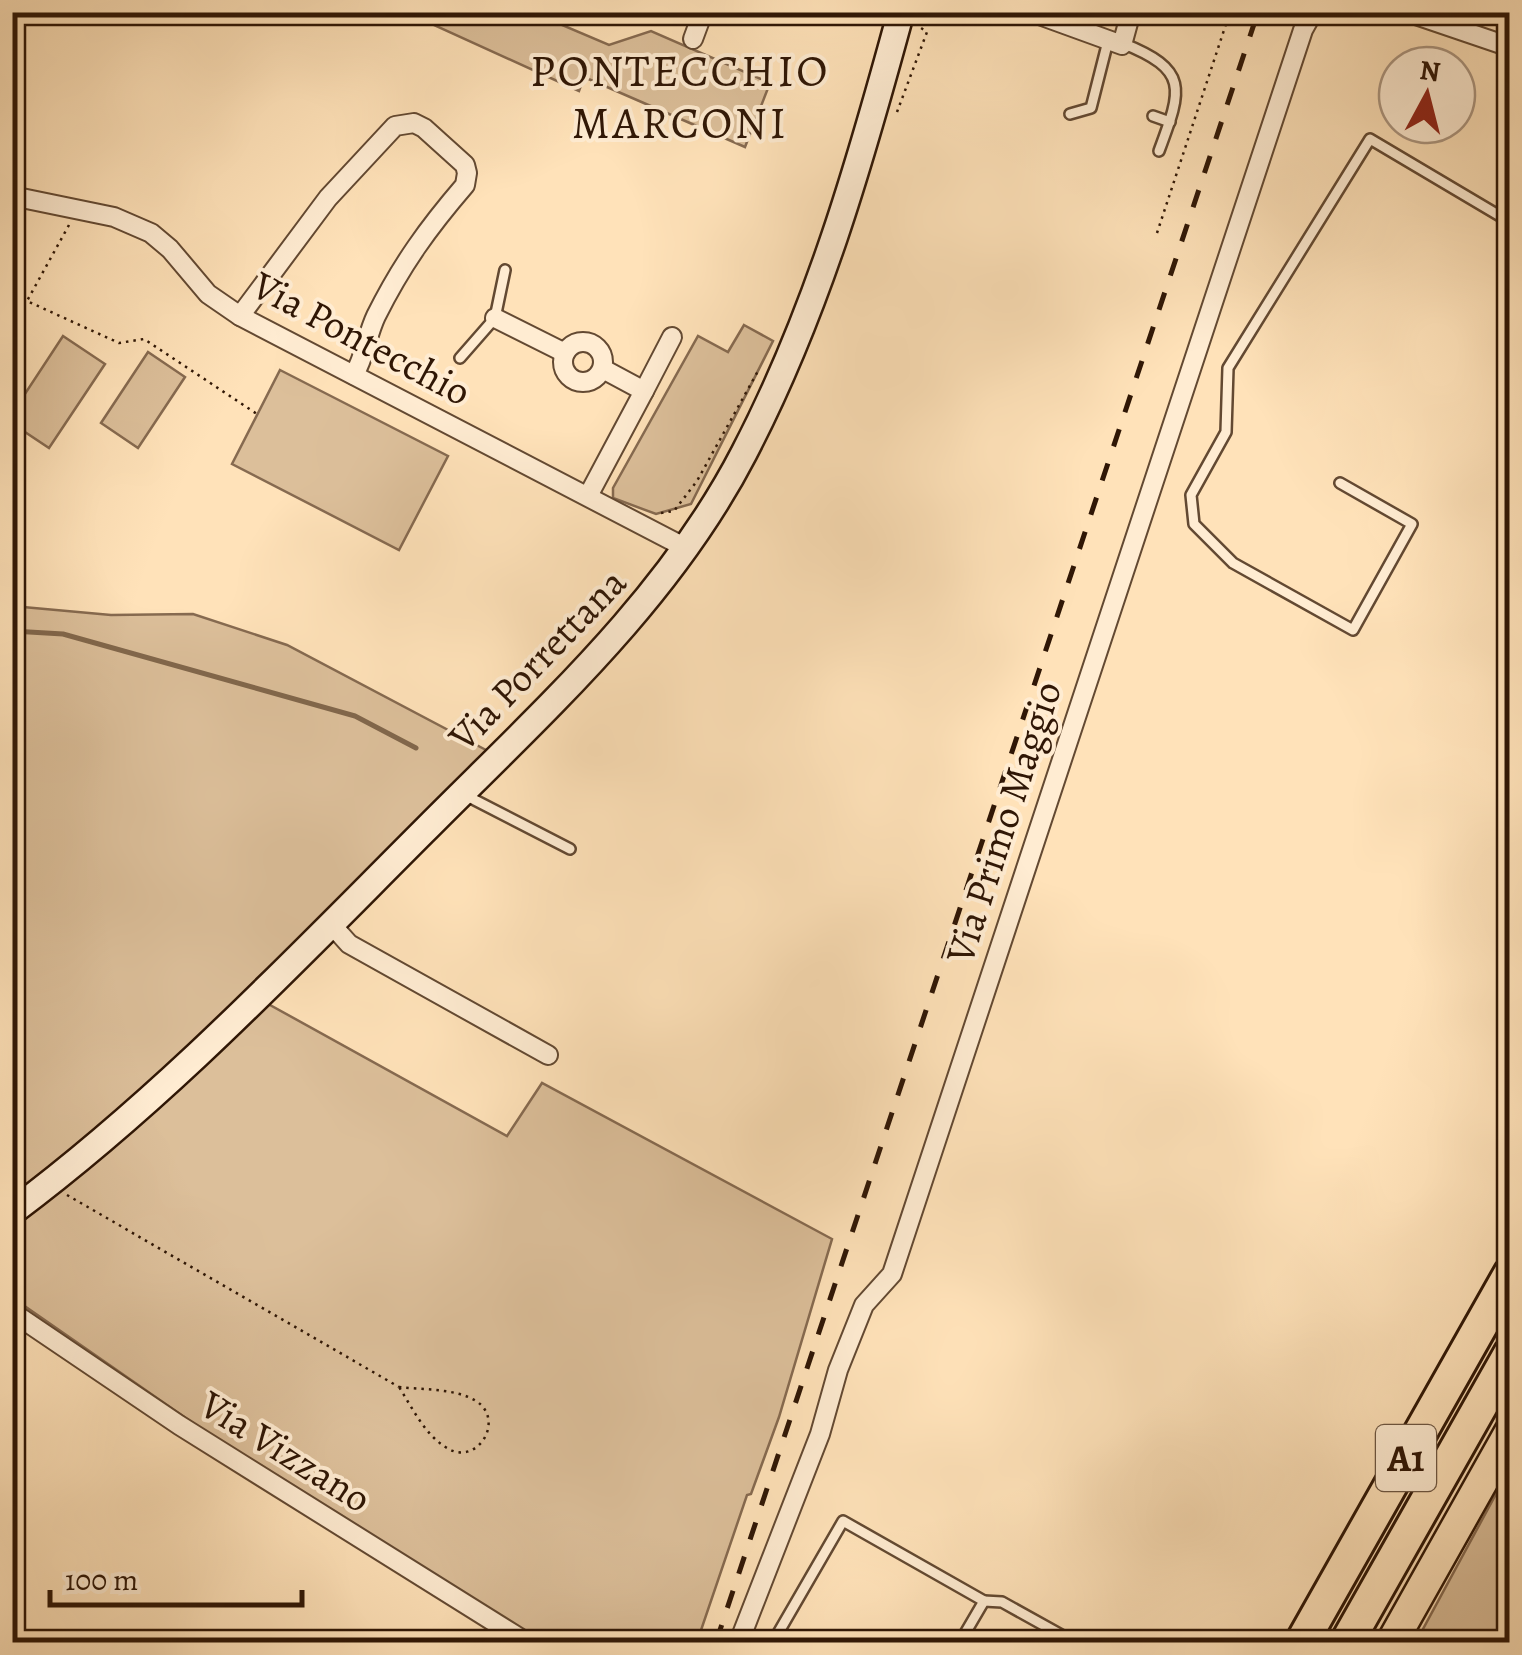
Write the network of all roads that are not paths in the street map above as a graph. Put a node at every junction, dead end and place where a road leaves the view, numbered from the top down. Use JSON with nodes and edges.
{"nodes":[{"id":1,"x":703,"y":12,"type":"edge"},
{"id":2,"x":1032,"y":12,"type":"edge"},
{"id":3,"x":1131,"y":12,"type":"edge"},
{"id":4,"x":1313,"y":12,"type":"edge"},
{"id":5,"x":1407,"y":12,"type":"edge"},
{"id":6,"x":906,"y":18,"type":"edge"},
{"id":7,"x":693,"y":39,"type":"dead end"},
{"id":8,"x":1115,"y":42,"type":"junction"},
{"id":9,"x":1510,"y":47,"type":"edge"},
{"id":10,"x":1070,"y":114,"type":"dead end"},
{"id":11,"x":1153,"y":116,"type":"dead end"},
{"id":12,"x":1170,"y":122,"type":"junction"},
{"id":13,"x":1159,"y":151,"type":"dead end"},
{"id":14,"x":12,"y":196,"type":"edge"},
{"id":15,"x":1510,"y":222,"type":"edge"},
{"id":16,"x":505,"y":270,"type":"dead end"},
{"id":17,"x":240,"y":316,"type":"junction"},
{"id":18,"x":496,"y":318,"type":"junction"},
{"id":19,"x":672,"y":337,"type":"dead end"},
{"id":20,"x":565,"y":354,"type":"junction"},
{"id":21,"x":460,"y":358,"type":"dead end"},
{"id":22,"x":603,"y":368,"type":"junction"},
{"id":23,"x":354,"y":375,"type":"junction"},
{"id":24,"x":644,"y":391,"type":"junction"},
{"id":25,"x":1340,"y":483,"type":"dead end"},
{"id":26,"x":588,"y":496,"type":"junction"},
{"id":27,"x":686,"y":548,"type":"junction"},
{"id":28,"x":1510,"y":734,"type":"edge"},
{"id":29,"x":1510,"y":748,"type":"edge"},
{"id":30,"x":461,"y":793,"type":"junction"},
{"id":31,"x":570,"y":849,"type":"dead end"},
{"id":32,"x":331,"y":924,"type":"junction"},
{"id":33,"x":548,"y":1055,"type":"dead end"},
{"id":34,"x":12,"y":1212,"type":"edge"},
{"id":35,"x":1510,"y":1274,"type":"edge"},
{"id":36,"x":12,"y":1312,"type":"edge"},
{"id":37,"x":1510,"y":1354,"type":"edge"},
{"id":38,"x":1510,"y":1432,"type":"edge"},
{"id":39,"x":984,"y":1601,"type":"junction"},
{"id":40,"x":526,"y":1642,"type":"edge"},
{"id":41,"x":739,"y":1642,"type":"edge"},
{"id":42,"x":773,"y":1642,"type":"edge"},
{"id":43,"x":960,"y":1642,"type":"edge"},
{"id":44,"x":1074,"y":1642,"type":"edge"},
{"id":45,"x":1302,"y":1642,"type":"edge"},
{"id":46,"x":1346,"y":1642,"type":"edge"},
{"id":47,"x":1392,"y":1642,"type":"edge"}],
"edges":[{"from":1,"to":7,"type":"street"},
{"from":2,"to":8,"type":"street"},
{"from":3,"to":8,"type":"street"},
{"from":4,"to":41,"type":"street","name":"Via Primo Maggio"},
{"from":5,"to":9,"type":"street"},
{"from":6,"to":27,"type":"main road","name":"Via Porrettana"},
{"from":8,"to":10,"type":"lane"},
{"from":8,"to":12,"type":"lane"},
{"from":11,"to":12,"type":"lane"},
{"from":12,"to":13,"type":"lane"},
{"from":14,"to":17,"type":"street","name":"Via Pontecchio"},
{"from":15,"to":25,"type":"lane"},
{"from":16,"to":18,"type":"lane"},
{"from":17,"to":23,"type":"street","name":"Via Pontecchio"},
{"from":17,"to":23,"type":"street"},
{"from":18,"to":20,"type":"street"},
{"from":18,"to":21,"type":"lane"},
{"from":19,"to":24,"type":"street"},
{"from":20,"to":22,"type":"street"},
{"from":20,"to":22,"type":"street"},
{"from":22,"to":24,"type":"street"},
{"from":23,"to":26,"type":"street","name":"Via Pontecchio"},
{"from":24,"to":26,"type":"street"},
{"from":26,"to":27,"type":"street","name":"Via Pontecchio"},
{"from":27,"to":30,"type":"main road","name":"Via Porrettana"},
{"from":28,"to":29,"type":"lane"},
{"from":30,"to":31,"type":"lane"},
{"from":30,"to":32,"type":"main road","name":"Via Porrettana"},
{"from":32,"to":33,"type":"street"},
{"from":32,"to":34,"type":"main road","name":"Via Porrettana"},
{"from":35,"to":45,"type":"highway","number":"A1"},
{"from":36,"to":40,"type":"street","name":"Via Vizzano"},
{"from":37,"to":46,"type":"highway","number":"A1"},
{"from":38,"to":47,"type":"highway"},
{"from":39,"to":42,"type":"lane"},
{"from":39,"to":43,"type":"lane"},
{"from":39,"to":44,"type":"lane"}]}
